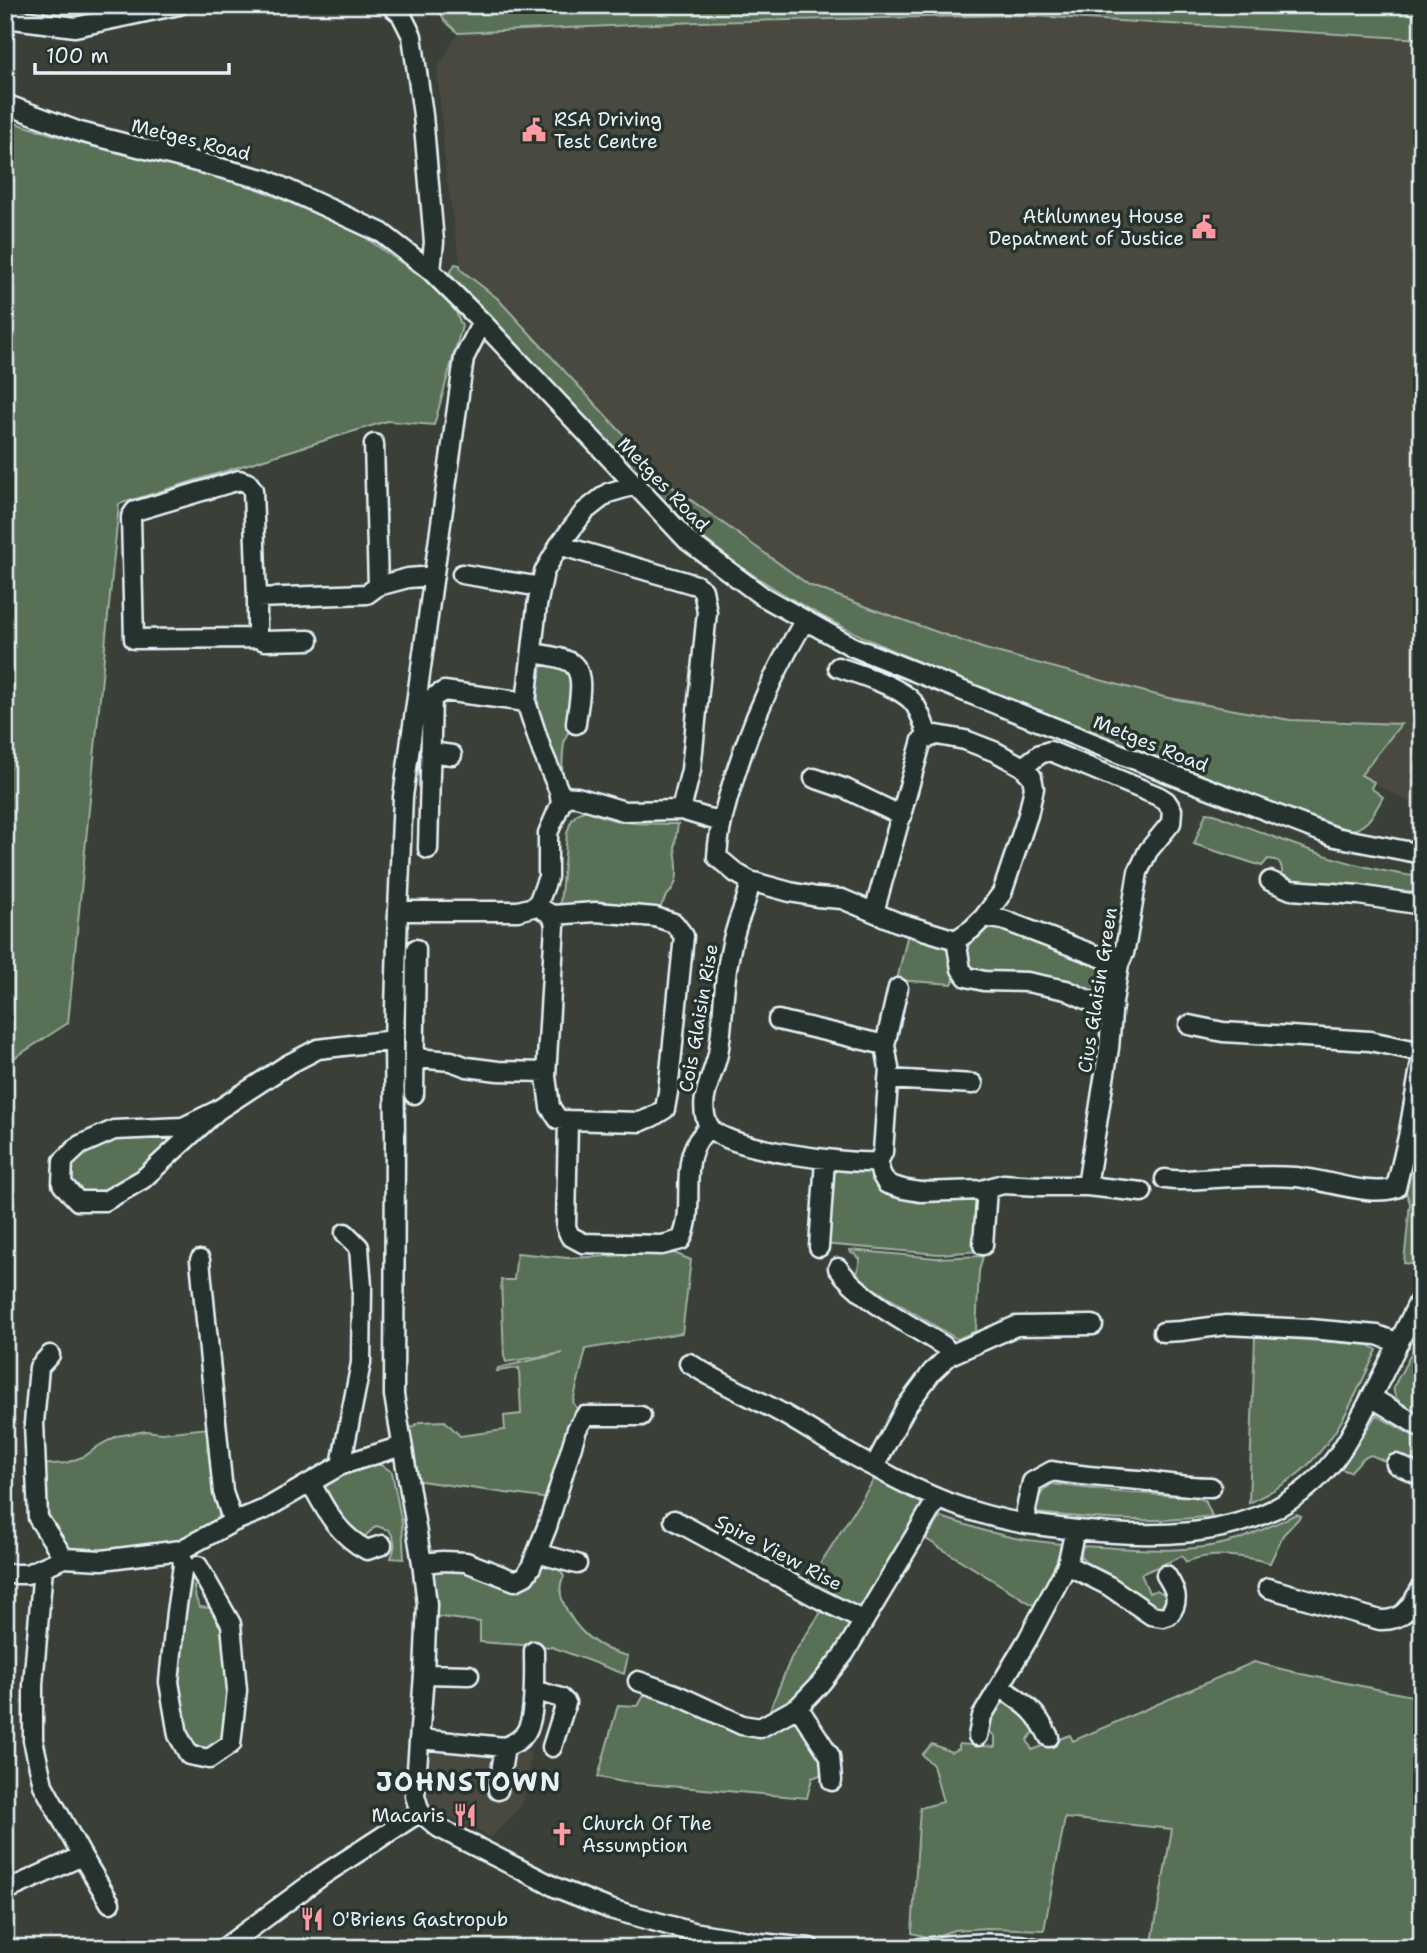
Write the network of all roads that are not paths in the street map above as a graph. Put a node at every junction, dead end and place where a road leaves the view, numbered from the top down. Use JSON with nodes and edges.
{"nodes":[{"id":1,"x":179,"y":5,"type":"edge"},
{"id":2,"x":390,"y":5,"type":"edge"},
{"id":3,"x":14,"y":19,"type":"dead end"},
{"id":4,"x":5,"y":104,"type":"edge"},
{"id":5,"x":431,"y":271,"type":"junction"},
{"id":6,"x":482,"y":322,"type":"junction"},
{"id":7,"x":374,"y":444,"type":"dead end"},
{"id":8,"x":635,"y":485,"type":"junction"},
{"id":9,"x":559,"y":545,"type":"junction"},
{"id":10,"x":462,"y":574,"type":"dead end"},
{"id":11,"x":435,"y":576,"type":"junction"},
{"id":12,"x":378,"y":586,"type":"junction"},
{"id":13,"x":541,"y":587,"type":"junction"},
{"id":14,"x":257,"y":598,"type":"junction"},
{"id":15,"x":805,"y":620,"type":"junction"},
{"id":16,"x":257,"y":638,"type":"junction"},
{"id":17,"x":309,"y":640,"type":"dead end"},
{"id":18,"x":532,"y":653,"type":"junction"},
{"id":19,"x":838,"y":667,"type":"dead end"},
{"id":20,"x":526,"y":702,"type":"junction"},
{"id":21,"x":576,"y":724,"type":"dead end"},
{"id":22,"x":929,"y":738,"type":"junction"},
{"id":23,"x":430,"y":752,"type":"junction"},
{"id":24,"x":452,"y":755,"type":"dead end"},
{"id":25,"x":1023,"y":767,"type":"junction"},
{"id":26,"x":814,"y":778,"type":"dead end"},
{"id":27,"x":560,"y":796,"type":"junction"},
{"id":28,"x":681,"y":810,"type":"junction"},
{"id":29,"x":902,"y":816,"type":"junction"},
{"id":30,"x":721,"y":822,"type":"junction"},
{"id":31,"x":428,"y":849,"type":"dead end"},
{"id":32,"x":1422,"y":854,"type":"edge"},
{"id":33,"x":750,"y":881,"type":"junction"},
{"id":34,"x":1270,"y":881,"type":"dead end"},
{"id":35,"x":1422,"y":905,"type":"edge"},
{"id":36,"x":545,"y":910,"type":"junction"},
{"id":37,"x":398,"y":911,"type":"junction"},
{"id":38,"x":874,"y":912,"type":"junction"},
{"id":39,"x":984,"y":917,"type":"junction"},
{"id":40,"x":956,"y":940,"type":"junction"},
{"id":41,"x":416,"y":949,"type":"dead end"},
{"id":42,"x":1119,"y":964,"type":"junction"},
{"id":43,"x":898,"y":988,"type":"dead end"},
{"id":44,"x":1113,"y":1007,"type":"junction"},
{"id":45,"x":778,"y":1020,"type":"dead end"},
{"id":46,"x":1189,"y":1025,"type":"dead end"},
{"id":47,"x":394,"y":1040,"type":"junction"},
{"id":48,"x":886,"y":1045,"type":"junction"},
{"id":49,"x":1422,"y":1054,"type":"edge"},
{"id":50,"x":416,"y":1058,"type":"junction"},
{"id":51,"x":546,"y":1072,"type":"junction"},
{"id":52,"x":888,"y":1079,"type":"junction"},
{"id":53,"x":973,"y":1084,"type":"dead end"},
{"id":54,"x":414,"y":1094,"type":"dead end"},
{"id":55,"x":218,"y":1110,"type":"junction"},
{"id":56,"x":568,"y":1120,"type":"junction"},
{"id":57,"x":710,"y":1127,"type":"junction"},
{"id":58,"x":825,"y":1160,"type":"junction"},
{"id":59,"x":878,"y":1162,"type":"junction"},
{"id":60,"x":1165,"y":1179,"type":"dead end"},
{"id":61,"x":1087,"y":1186,"type":"junction"},
{"id":62,"x":987,"y":1189,"type":"junction"},
{"id":63,"x":1142,"y":1192,"type":"dead end"},
{"id":64,"x":345,"y":1233,"type":"dead end"},
{"id":65,"x":983,"y":1245,"type":"dead end"},
{"id":66,"x":819,"y":1247,"type":"dead end"},
{"id":67,"x":200,"y":1260,"type":"dead end"},
{"id":68,"x":838,"y":1268,"type":"dead end"},
{"id":69,"x":1422,"y":1295,"type":"edge"},
{"id":70,"x":1093,"y":1325,"type":"dead end"},
{"id":71,"x":1163,"y":1332,"type":"dead end"},
{"id":72,"x":1399,"y":1343,"type":"junction"},
{"id":73,"x":950,"y":1355,"type":"junction"},
{"id":74,"x":50,"y":1356,"type":"dead end"},
{"id":75,"x":689,"y":1363,"type":"dead end"},
{"id":76,"x":1371,"y":1397,"type":"junction"},
{"id":77,"x":641,"y":1416,"type":"dead end"},
{"id":78,"x":1422,"y":1427,"type":"edge"},
{"id":79,"x":402,"y":1446,"type":"junction"},
{"id":80,"x":1396,"y":1464,"type":"dead end"},
{"id":81,"x":341,"y":1465,"type":"junction"},
{"id":82,"x":874,"y":1467,"type":"junction"},
{"id":83,"x":1422,"y":1476,"type":"edge"},
{"id":84,"x":311,"y":1483,"type":"junction"},
{"id":85,"x":1211,"y":1487,"type":"dead end"},
{"id":86,"x":937,"y":1499,"type":"junction"},
{"id":87,"x":674,"y":1520,"type":"dead end"},
{"id":88,"x":233,"y":1522,"type":"junction"},
{"id":89,"x":1027,"y":1524,"type":"junction"},
{"id":90,"x":1074,"y":1530,"type":"junction"},
{"id":91,"x":382,"y":1545,"type":"dead end"},
{"id":92,"x":181,"y":1550,"type":"junction"},
{"id":93,"x":537,"y":1553,"type":"junction"},
{"id":94,"x":64,"y":1558,"type":"junction"},
{"id":95,"x":422,"y":1563,"type":"junction"},
{"id":96,"x":577,"y":1564,"type":"dead end"},
{"id":97,"x":1067,"y":1565,"type":"junction"},
{"id":98,"x":198,"y":1566,"type":"dead end"},
{"id":99,"x":43,"y":1568,"type":"junction"},
{"id":100,"x":5,"y":1574,"type":"edge"},
{"id":101,"x":1166,"y":1575,"type":"dead end"},
{"id":102,"x":1422,"y":1587,"type":"edge"},
{"id":103,"x":1268,"y":1588,"type":"dead end"},
{"id":104,"x":864,"y":1621,"type":"junction"},
{"id":105,"x":534,"y":1651,"type":"dead end"},
{"id":106,"x":424,"y":1674,"type":"junction"},
{"id":107,"x":469,"y":1675,"type":"dead end"},
{"id":108,"x":638,"y":1681,"type":"dead end"},
{"id":109,"x":1000,"y":1687,"type":"junction"},
{"id":110,"x":534,"y":1690,"type":"junction"},
{"id":111,"x":797,"y":1707,"type":"junction"},
{"id":112,"x":978,"y":1736,"type":"dead end"},
{"id":113,"x":1049,"y":1737,"type":"dead end"},
{"id":114,"x":419,"y":1739,"type":"junction"},
{"id":115,"x":505,"y":1747,"type":"junction"},
{"id":116,"x":552,"y":1747,"type":"dead end"},
{"id":117,"x":831,"y":1782,"type":"dead end"},
{"id":118,"x":498,"y":1790,"type":"dead end"},
{"id":119,"x":420,"y":1812,"type":"junction"},
{"id":120,"x":82,"y":1856,"type":"junction"},
{"id":121,"x":5,"y":1891,"type":"edge"},
{"id":122,"x":110,"y":1903,"type":"dead end"},
{"id":123,"x":224,"y":1948,"type":"edge"},
{"id":124,"x":810,"y":1948,"type":"edge"},
{"id":125,"x":921,"y":1948,"type":"edge"},
{"id":126,"x":1036,"y":1948,"type":"edge"}],
"edges":[{"from":1,"to":3,"type":"street"},
{"from":2,"to":5,"type":"street"},
{"from":4,"to":5,"type":"street","name":"Metges Road"},
{"from":5,"to":6,"type":"street","name":"Metges Road"},
{"from":6,"to":8,"type":"street","name":"Metges Road"},
{"from":6,"to":11,"type":"street"},
{"from":7,"to":12,"type":"street"},
{"from":8,"to":9,"type":"street"},
{"from":8,"to":15,"type":"street","name":"Metges Road"},
{"from":9,"to":13,"type":"street"},
{"from":9,"to":28,"type":"street"},
{"from":10,"to":13,"type":"street"},
{"from":11,"to":12,"type":"street"},
{"from":11,"to":37,"type":"street"},
{"from":12,"to":14,"type":"street"},
{"from":13,"to":18,"type":"street"},
{"from":14,"to":16,"type":"street"},
{"from":14,"to":16,"type":"street"},
{"from":15,"to":30,"type":"street"},
{"from":15,"to":32,"type":"street","name":"Metges Road"},
{"from":16,"to":17,"type":"street"},
{"from":18,"to":20,"type":"street"},
{"from":18,"to":21,"type":"street"},
{"from":19,"to":22,"type":"street"},
{"from":20,"to":23,"type":"street"},
{"from":20,"to":27,"type":"street"},
{"from":22,"to":25,"type":"street"},
{"from":22,"to":29,"type":"street"},
{"from":23,"to":24,"type":"street"},
{"from":23,"to":31,"type":"street"},
{"from":25,"to":39,"type":"street"},
{"from":25,"to":42,"type":"street","name":"Cius Glaisin Green"},
{"from":26,"to":29,"type":"street"},
{"from":27,"to":28,"type":"street"},
{"from":27,"to":36,"type":"street"},
{"from":28,"to":30,"type":"street"},
{"from":29,"to":38,"type":"street"},
{"from":30,"to":33,"type":"street"},
{"from":33,"to":38,"type":"street"},
{"from":33,"to":57,"type":"street","name":"Cois Glaisin Rise"},
{"from":34,"to":35,"type":"street"},
{"from":36,"to":37,"type":"street"},
{"from":36,"to":51,"type":"street"},
{"from":36,"to":56,"type":"street"},
{"from":37,"to":47,"type":"street"},
{"from":38,"to":40,"type":"street"},
{"from":39,"to":40,"type":"street"},
{"from":39,"to":42,"type":"street"},
{"from":40,"to":44,"type":"street"},
{"from":41,"to":50,"type":"street"},
{"from":42,"to":44,"type":"street","name":"Cius Glaisin Green"},
{"from":43,"to":48,"type":"street"},
{"from":44,"to":61,"type":"street","name":"Cius Glaisin Green"},
{"from":45,"to":48,"type":"street"},
{"from":46,"to":49,"type":"street"},
{"from":47,"to":55,"type":"street"},
{"from":47,"to":79,"type":"street"},
{"from":48,"to":52,"type":"street"},
{"from":49,"to":60,"type":"street"},
{"from":50,"to":51,"type":"street"},
{"from":50,"to":54,"type":"street"},
{"from":51,"to":56,"type":"street"},
{"from":52,"to":53,"type":"street"},
{"from":52,"to":59,"type":"street"},
{"from":55,"to":55,"type":"street"},
{"from":56,"to":57,"type":"street"},
{"from":57,"to":58,"type":"street"},
{"from":58,"to":59,"type":"street"},
{"from":58,"to":66,"type":"street"},
{"from":59,"to":62,"type":"street"},
{"from":61,"to":62,"type":"street"},
{"from":61,"to":63,"type":"street"},
{"from":62,"to":65,"type":"street"},
{"from":64,"to":81,"type":"street"},
{"from":67,"to":88,"type":"street"},
{"from":68,"to":73,"type":"street"},
{"from":69,"to":72,"type":"street"},
{"from":70,"to":73,"type":"street"},
{"from":71,"to":72,"type":"street"},
{"from":72,"to":76,"type":"street"},
{"from":73,"to":82,"type":"street"},
{"from":74,"to":94,"type":"street"},
{"from":75,"to":82,"type":"street"},
{"from":76,"to":78,"type":"street"},
{"from":76,"to":90,"type":"street"},
{"from":77,"to":93,"type":"street"},
{"from":79,"to":81,"type":"street"},
{"from":79,"to":95,"type":"street"},
{"from":80,"to":83,"type":"street"},
{"from":81,"to":84,"type":"street"},
{"from":82,"to":86,"type":"street"},
{"from":84,"to":88,"type":"street"},
{"from":84,"to":91,"type":"street"},
{"from":85,"to":89,"type":"street"},
{"from":86,"to":89,"type":"street"},
{"from":86,"to":104,"type":"street"},
{"from":87,"to":104,"type":"street","name":"Spire View Rise"},
{"from":88,"to":92,"type":"street"},
{"from":89,"to":90,"type":"street"},
{"from":90,"to":97,"type":"street"},
{"from":92,"to":94,"type":"street"},
{"from":92,"to":98,"type":"street"},
{"from":93,"to":95,"type":"street"},
{"from":93,"to":96,"type":"street"},
{"from":94,"to":99,"type":"street"},
{"from":95,"to":106,"type":"street"},
{"from":97,"to":101,"type":"street"},
{"from":97,"to":109,"type":"street"},
{"from":99,"to":100,"type":"street"},
{"from":99,"to":120,"type":"street"},
{"from":102,"to":103,"type":"street"},
{"from":104,"to":111,"type":"street"},
{"from":105,"to":110,"type":"street"},
{"from":106,"to":107,"type":"street"},
{"from":106,"to":114,"type":"street"},
{"from":108,"to":111,"type":"street"},
{"from":109,"to":112,"type":"street"},
{"from":109,"to":113,"type":"street"},
{"from":110,"to":115,"type":"street"},
{"from":110,"to":116,"type":"street"},
{"from":111,"to":117,"type":"street"},
{"from":114,"to":115,"type":"street"},
{"from":114,"to":119,"type":"street"},
{"from":115,"to":118,"type":"street"},
{"from":119,"to":123,"type":"street"},
{"from":119,"to":124,"type":"street"},
{"from":120,"to":121,"type":"street"},
{"from":120,"to":122,"type":"street"},
{"from":125,"to":126,"type":"street"}]}
